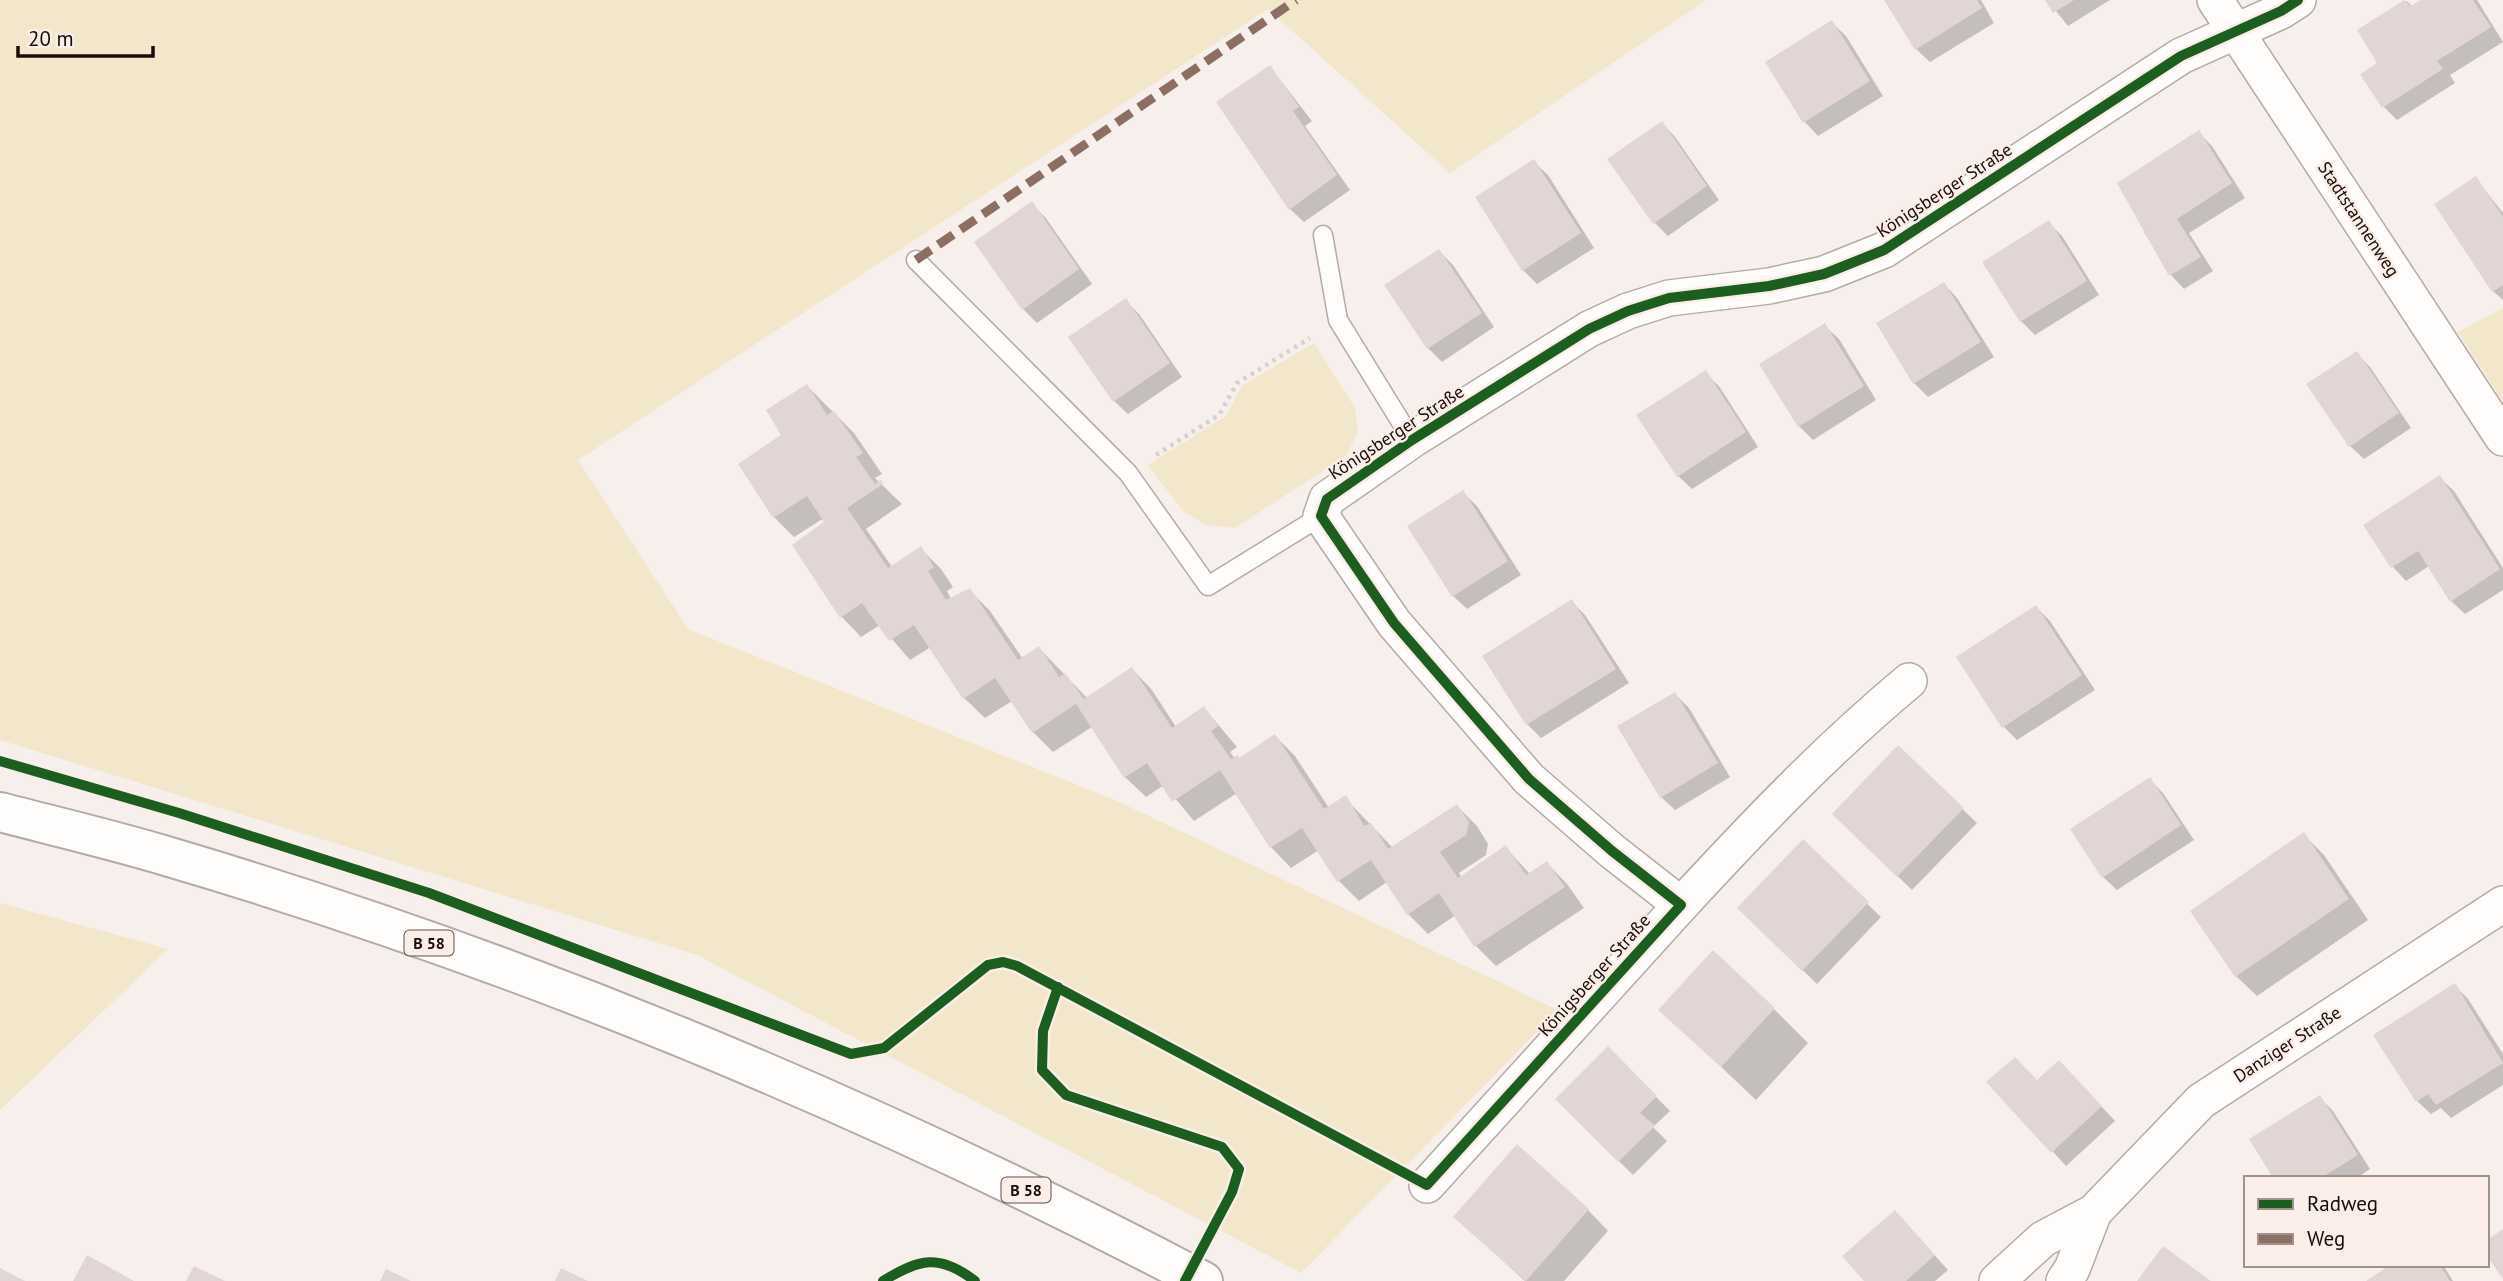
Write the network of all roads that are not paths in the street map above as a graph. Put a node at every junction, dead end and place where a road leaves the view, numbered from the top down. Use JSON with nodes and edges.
{"nodes":[{"id":1,"x":2215,"y":0,"type":"edge"},
{"id":2,"x":2298,"y":0,"type":"edge"},
{"id":3,"x":2235,"y":30,"type":"junction"},
{"id":4,"x":1323,"y":235,"type":"dead end"},
{"id":5,"x":916,"y":260,"type":"dead end"},
{"id":6,"x":2503,"y":438,"type":"edge"},
{"id":7,"x":1412,"y":440,"type":"junction"},
{"id":8,"x":1321,"y":516,"type":"junction"},
{"id":9,"x":1909,"y":681,"type":"dead end"},
{"id":10,"x":0,"y":811,"type":"edge"},
{"id":11,"x":2503,"y":904,"type":"edge"},
{"id":12,"x":1681,"y":905,"type":"junction"},
{"id":13,"x":1427,"y":1185,"type":"dead end"},
{"id":14,"x":2094,"y":1212,"type":"junction"},
{"id":15,"x":1203,"y":1281,"type":"edge"},
{"id":16,"x":1997,"y":1281,"type":"edge"},
{"id":17,"x":2064,"y":1281,"type":"edge"}],
"edges":[{"from":1,"to":3,"type":"street","name":"Stadtstannenweg"},
{"from":2,"to":3,"type":"street","name":"Königsberger Straße"},
{"from":3,"to":6,"type":"street","name":"Stadtstannenweg"},
{"from":3,"to":7,"type":"street","name":"Königsberger Straße"},
{"from":4,"to":7,"type":"lane"},
{"from":5,"to":8,"type":"lane","name":"Königsberger Straße"},
{"from":7,"to":8,"type":"street","name":"Königsberger Straße"},
{"from":8,"to":12,"type":"street"},
{"from":9,"to":12,"type":"street","name":"Königsberger Straße"},
{"from":10,"to":15,"type":"main road","number":"B 58"},
{"from":11,"to":14,"type":"street","name":"Danziger Straße"},
{"from":12,"to":13,"type":"street","name":"Königsberger Straße"},
{"from":14,"to":16,"type":"street","name":"Danziger Straße"},
{"from":14,"to":17,"type":"street","name":"Danziger Straße"}]}
